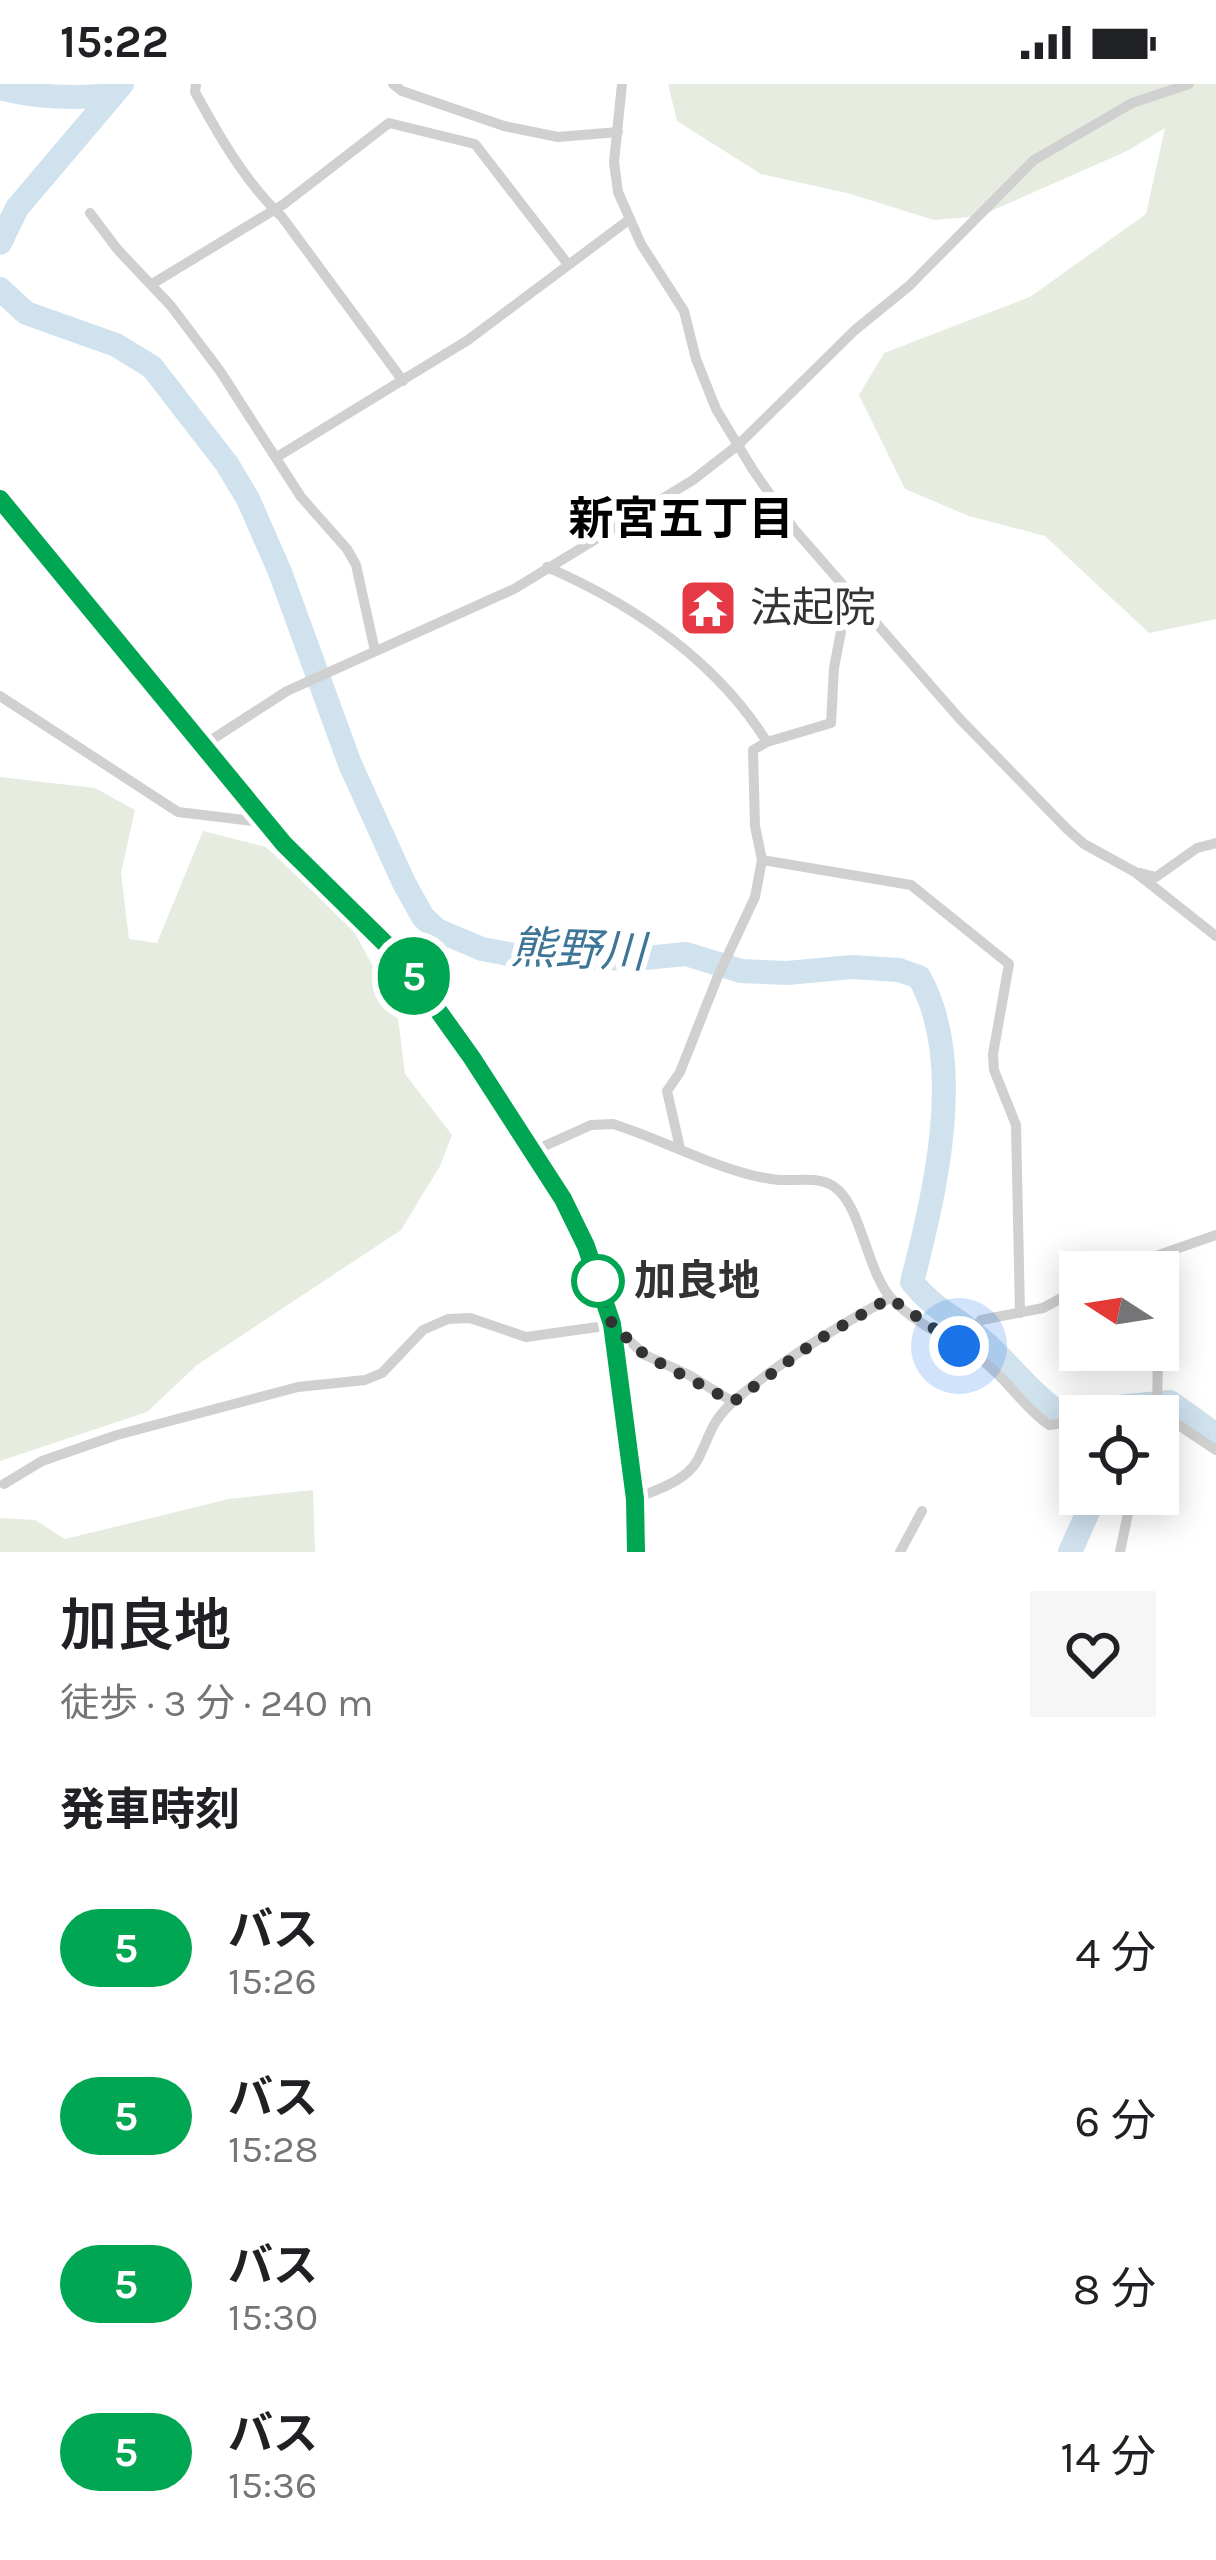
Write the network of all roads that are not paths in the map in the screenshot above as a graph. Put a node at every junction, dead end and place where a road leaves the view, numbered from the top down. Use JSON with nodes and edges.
{"nodes":[{"id":1,"x":196,"y":84,"type":"edge"},
{"id":2,"x":393,"y":84,"type":"edge"},
{"id":3,"x":622,"y":84,"type":"edge"},
{"id":4,"x":1189,"y":84,"type":"edge"},
{"id":5,"x":618,"y":132,"type":"junction"},
{"id":6,"x":274,"y":209,"type":"junction"},
{"id":7,"x":90,"y":213,"type":"dead end"},
{"id":8,"x":630,"y":219,"type":"junction"},
{"id":9,"x":567,"y":263,"type":"junction"},
{"id":10,"x":152,"y":284,"type":"junction"},
{"id":11,"x":403,"y":381,"type":"junction"},
{"id":12,"x":738,"y":445,"type":"junction"},
{"id":13,"x":277,"y":458,"type":"junction"},
{"id":14,"x":0,"y":499,"type":"edge"},
{"id":15,"x":547,"y":567,"type":"junction"},
{"id":16,"x":849,"y":590,"type":"junction"},
{"id":17,"x":375,"y":651,"type":"junction"},
{"id":18,"x":0,"y":696,"type":"edge"},
{"id":19,"x":767,"y":742,"type":"junction"},
{"id":20,"x":202,"y":746,"type":"junction"},
{"id":21,"x":262,"y":818,"type":"junction"},
{"id":22,"x":1216,"y":843,"type":"edge"},
{"id":23,"x":762,"y":860,"type":"junction"},
{"id":24,"x":1135,"y":872,"type":"junction"},
{"id":25,"x":1216,"y":936,"type":"edge"},
{"id":26,"x":680,"y":1148,"type":"junction"},
{"id":27,"x":531,"y":1152,"type":"junction"},
{"id":28,"x":1216,"y":1235,"type":"edge"},
{"id":29,"x":1172,"y":1251,"type":"edge"},
{"id":30,"x":890,"y":1298,"type":"junction"},
{"id":31,"x":1059,"y":1299,"type":"edge"},
{"id":32,"x":1020,"y":1313,"type":"junction"},
{"id":33,"x":612,"y":1324,"type":"junction"},
{"id":34,"x":963,"y":1342,"type":"junction"},
{"id":35,"x":733,"y":1402,"type":"junction"},
{"id":36,"x":1059,"y":1425,"type":"edge"},
{"id":37,"x":1179,"y":1427,"type":"edge"},
{"id":38,"x":1216,"y":1450,"type":"edge"},
{"id":39,"x":4,"y":1484,"type":"dead end"},
{"id":40,"x":635,"y":1499,"type":"junction"},
{"id":41,"x":922,"y":1511,"type":"dead end"},
{"id":42,"x":1128,"y":1515,"type":"edge"},
{"id":43,"x":637,"y":1552,"type":"edge"},
{"id":44,"x":900,"y":1552,"type":"edge"},
{"id":45,"x":1120,"y":1552,"type":"edge"}],
"edges":[{"from":1,"to":6,"type":"street"},
{"from":2,"to":5,"type":"street"},
{"from":3,"to":5,"type":"street"},
{"from":4,"to":12,"type":"street"},
{"from":5,"to":8,"type":"street"},
{"from":6,"to":9,"type":"street"},
{"from":6,"to":10,"type":"street"},
{"from":6,"to":11,"type":"street"},
{"from":7,"to":10,"type":"street"},
{"from":8,"to":9,"type":"street"},
{"from":8,"to":12,"type":"street"},
{"from":9,"to":11,"type":"street"},
{"from":10,"to":13,"type":"street"},
{"from":11,"to":13,"type":"street"},
{"from":12,"to":15,"type":"street"},
{"from":12,"to":16,"type":"street"},
{"from":13,"to":17,"type":"street"},
{"from":14,"to":20,"type":"main road"},
{"from":15,"to":17,"type":"street"},
{"from":15,"to":19,"type":"street"},
{"from":16,"to":19,"type":"street"},
{"from":16,"to":24,"type":"street"},
{"from":17,"to":20,"type":"street"},
{"from":18,"to":21,"type":"street"},
{"from":19,"to":23,"type":"street"},
{"from":20,"to":21,"type":"main road"},
{"from":21,"to":27,"type":"main road"},
{"from":22,"to":24,"type":"street"},
{"from":23,"to":26,"type":"street"},
{"from":23,"to":32,"type":"street"},
{"from":24,"to":25,"type":"street"},
{"from":26,"to":27,"type":"street"},
{"from":26,"to":30,"type":"street"},
{"from":27,"to":33,"type":"main road"},
{"from":28,"to":29,"type":"street"},
{"from":30,"to":34,"type":"street"},
{"from":30,"to":35,"type":"street"},
{"from":31,"to":32,"type":"street"},
{"from":32,"to":34,"type":"street"},
{"from":33,"to":35,"type":"street"},
{"from":33,"to":39,"type":"street"},
{"from":33,"to":40,"type":"main road"},
{"from":34,"to":36,"type":"street"},
{"from":35,"to":40,"type":"street"},
{"from":37,"to":38,"type":"street"},
{"from":40,"to":43,"type":"main road"},
{"from":41,"to":44,"type":"street"},
{"from":42,"to":45,"type":"street"}]}
